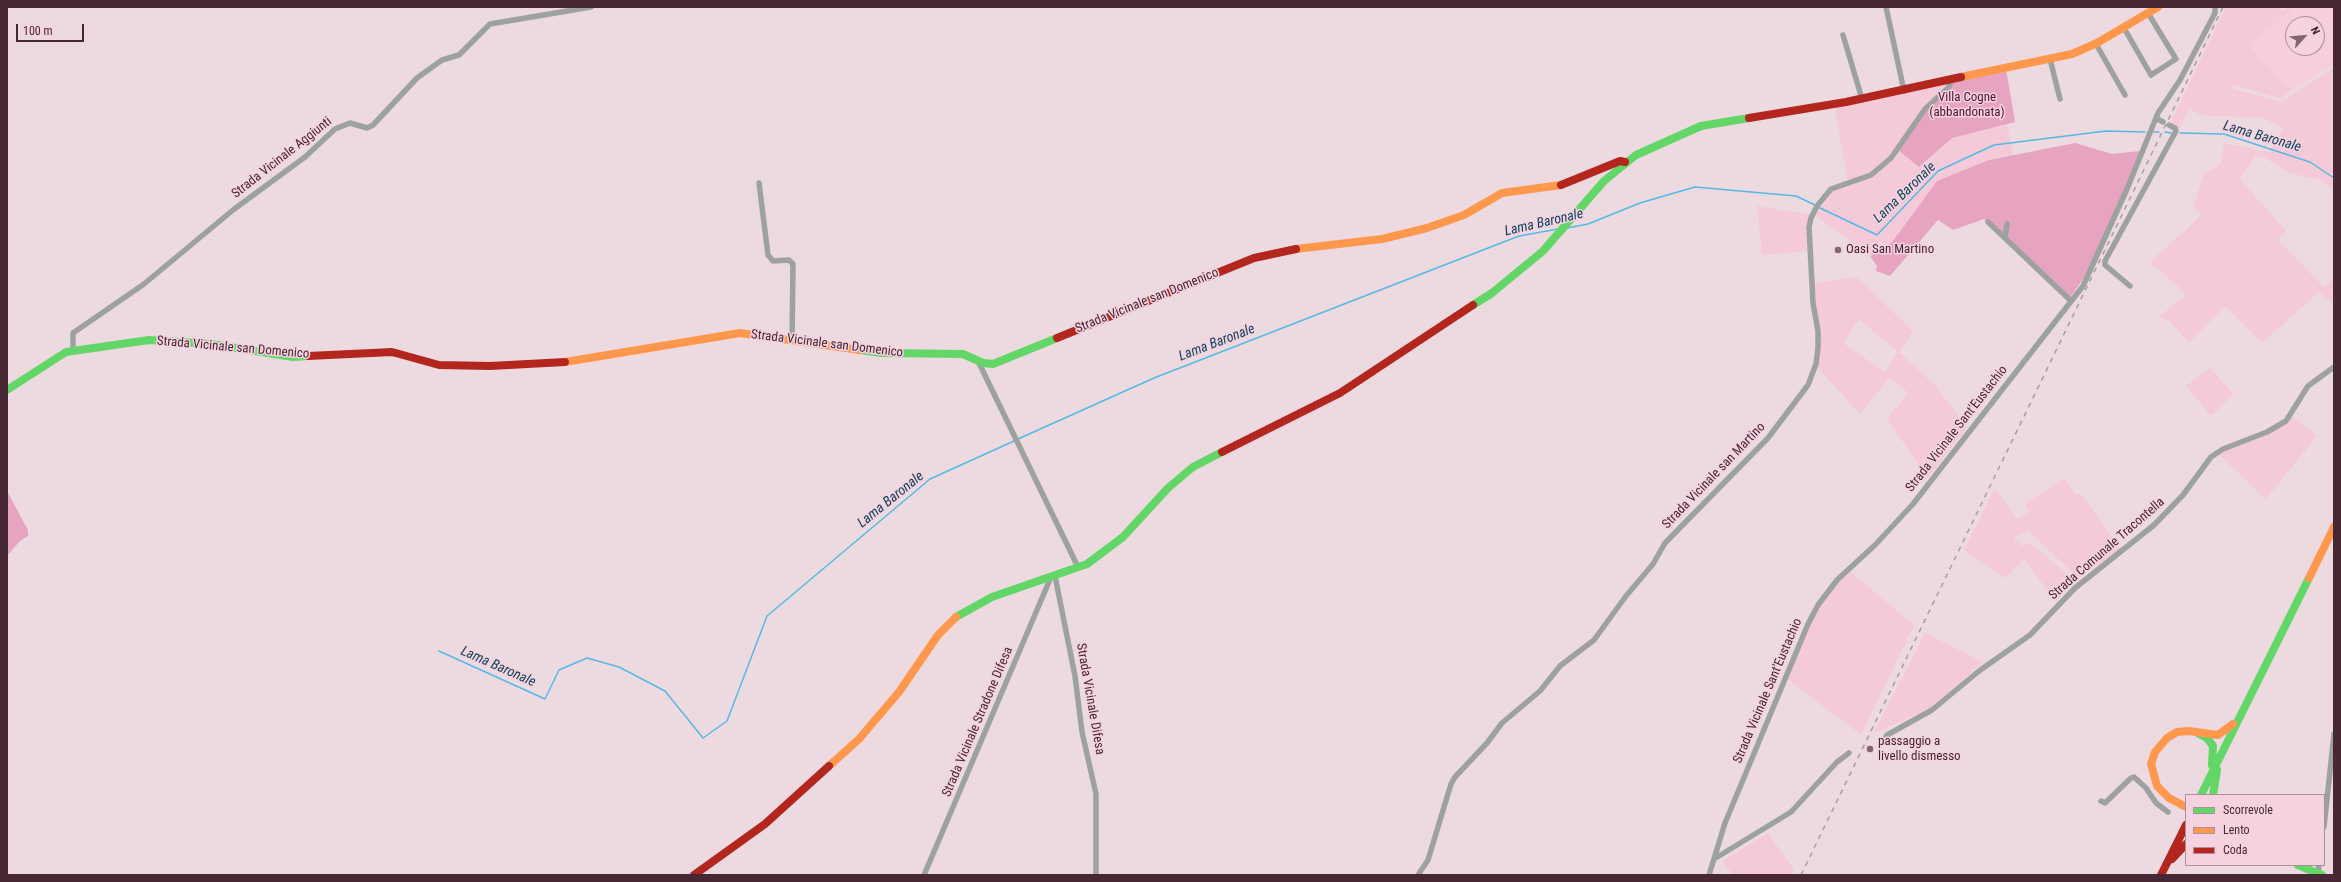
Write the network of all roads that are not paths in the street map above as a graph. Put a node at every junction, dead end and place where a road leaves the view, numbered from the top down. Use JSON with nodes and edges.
{"nodes":[{"id":1,"x":591,"y":7,"type":"edge"},
{"id":2,"x":1886,"y":7,"type":"edge"},
{"id":3,"x":2158,"y":7,"type":"edge"},
{"id":4,"x":2215,"y":7,"type":"edge"},
{"id":5,"x":2148,"y":13,"type":"junction"},
{"id":6,"x":2124,"y":28,"type":"junction"},
{"id":7,"x":1843,"y":35,"type":"dead end"},
{"id":8,"x":2096,"y":44,"type":"junction"},
{"id":9,"x":2050,"y":60,"type":"junction"},
{"id":10,"x":1952,"y":80,"type":"junction"},
{"id":11,"x":1904,"y":91,"type":"junction"},
{"id":12,"x":2125,"y":95,"type":"dead end"},
{"id":13,"x":1862,"y":99,"type":"junction"},
{"id":14,"x":2060,"y":99,"type":"dead end"},
{"id":15,"x":2156,"y":118,"type":"junction"},
{"id":16,"x":1625,"y":162,"type":"junction"},
{"id":17,"x":759,"y":183,"type":"dead end"},
{"id":18,"x":1988,"y":222,"type":"dead end"},
{"id":19,"x":2007,"y":224,"type":"dead end"},
{"id":20,"x":2005,"y":238,"type":"junction"},
{"id":21,"x":2130,"y":286,"type":"dead end"},
{"id":22,"x":2070,"y":300,"type":"junction"},
{"id":23,"x":792,"y":341,"type":"junction"},
{"id":24,"x":73,"y":349,"type":"junction"},
{"id":25,"x":978,"y":361,"type":"junction"},
{"id":26,"x":2334,"y":367,"type":"edge"},
{"id":27,"x":7,"y":390,"type":"edge"},
{"id":28,"x":2334,"y":527,"type":"edge"},
{"id":29,"x":1078,"y":567,"type":"junction"},
{"id":30,"x":1053,"y":576,"type":"junction"},
{"id":31,"x":2246,"y":704,"type":"junction"},
{"id":32,"x":2195,"y":732,"type":"junction"},
{"id":33,"x":2334,"y":734,"type":"edge"},
{"id":34,"x":1884,"y":741,"type":"dead end"},
{"id":35,"x":2224,"y":747,"type":"junction"},
{"id":36,"x":1849,"y":753,"type":"dead end"},
{"id":37,"x":2201,"y":794,"type":"edge"},
{"id":38,"x":2201,"y":794,"type":"edge"},
{"id":39,"x":2214,"y":794,"type":"edge"},
{"id":40,"x":2101,"y":801,"type":"dead end"},
{"id":41,"x":2185,"y":806,"type":"edge"},
{"id":42,"x":2168,"y":812,"type":"dead end"},
{"id":43,"x":2325,"y":818,"type":"edge"},
{"id":44,"x":2185,"y":827,"type":"edge"},
{"id":45,"x":2185,"y":845,"type":"edge"},
{"id":46,"x":1714,"y":859,"type":"junction"},
{"id":47,"x":2301,"y":866,"type":"edge"},
{"id":48,"x":2163,"y":872,"type":"edge"},
{"id":49,"x":2319,"y":872,"type":"edge"},
{"id":50,"x":694,"y":875,"type":"edge"},
{"id":51,"x":924,"y":875,"type":"edge"},
{"id":52,"x":1096,"y":875,"type":"edge"},
{"id":53,"x":1418,"y":875,"type":"edge"},
{"id":54,"x":1709,"y":875,"type":"edge"}],
"edges":[{"from":1,"to":24,"type":"street","name":"Strada Vicinale Aggiunti"},
{"from":2,"to":11,"type":"street"},
{"from":3,"to":5,"type":"main road"},
{"from":4,"to":15,"type":"street","name":"Strada Vicinale Sant'Eustachio"},
{"from":5,"to":6,"type":"main road"},
{"from":5,"to":6,"type":"street"},
{"from":6,"to":8,"type":"main road"},
{"from":7,"to":13,"type":"street"},
{"from":8,"to":9,"type":"main road"},
{"from":8,"to":12,"type":"street"},
{"from":9,"to":10,"type":"main road"},
{"from":9,"to":14,"type":"street"},
{"from":10,"to":11,"type":"main road"},
{"from":10,"to":53,"type":"street","name":"Strada Vicinale san Martino"},
{"from":11,"to":13,"type":"main road"},
{"from":13,"to":16,"type":"main road"},
{"from":15,"to":21,"type":"street"},
{"from":15,"to":22,"type":"street","name":"Strada Vicinale Sant'Eustachio"},
{"from":16,"to":25,"type":"main road","name":"Strada Vicinale san Domenico"},
{"from":16,"to":29,"type":"main road"},
{"from":17,"to":23,"type":"street"},
{"from":18,"to":20,"type":"street"},
{"from":19,"to":20,"type":"street"},
{"from":20,"to":22,"type":"street"},
{"from":22,"to":46,"type":"street","name":"Strada Vicinale Sant'Eustachio"},
{"from":23,"to":24,"type":"main road","name":"Strada Vicinale san Domenico"},
{"from":23,"to":25,"type":"main road","name":"Strada Vicinale san Domenico"},
{"from":24,"to":27,"type":"main road","name":"Strada Vicinale san Domenico"},
{"from":25,"to":29,"type":"street"},
{"from":26,"to":34,"type":"street","name":"Strada Comunale Tracontella"},
{"from":28,"to":31,"type":"main road"},
{"from":29,"to":30,"type":"main road"},
{"from":30,"to":50,"type":"main road"},
{"from":30,"to":51,"type":"street","name":"Strada Vicinale Stradone Difesa"},
{"from":30,"to":52,"type":"street","name":"Strada Vicinale Difesa"},
{"from":31,"to":32,"type":"main road"},
{"from":31,"to":35,"type":"main road"},
{"from":32,"to":37,"type":"main road"},
{"from":32,"to":41,"type":"main road"},
{"from":33,"to":43,"type":"street"},
{"from":35,"to":38,"type":"main road"},
{"from":35,"to":39,"type":"main road"},
{"from":36,"to":46,"type":"street"},
{"from":40,"to":42,"type":"street"},
{"from":44,"to":48,"type":"main road"},
{"from":45,"to":48,"type":"main road"},
{"from":46,"to":54,"type":"street","name":"Strada Vicinale Sant'Eustachio"},
{"from":47,"to":49,"type":"main road"}]}
